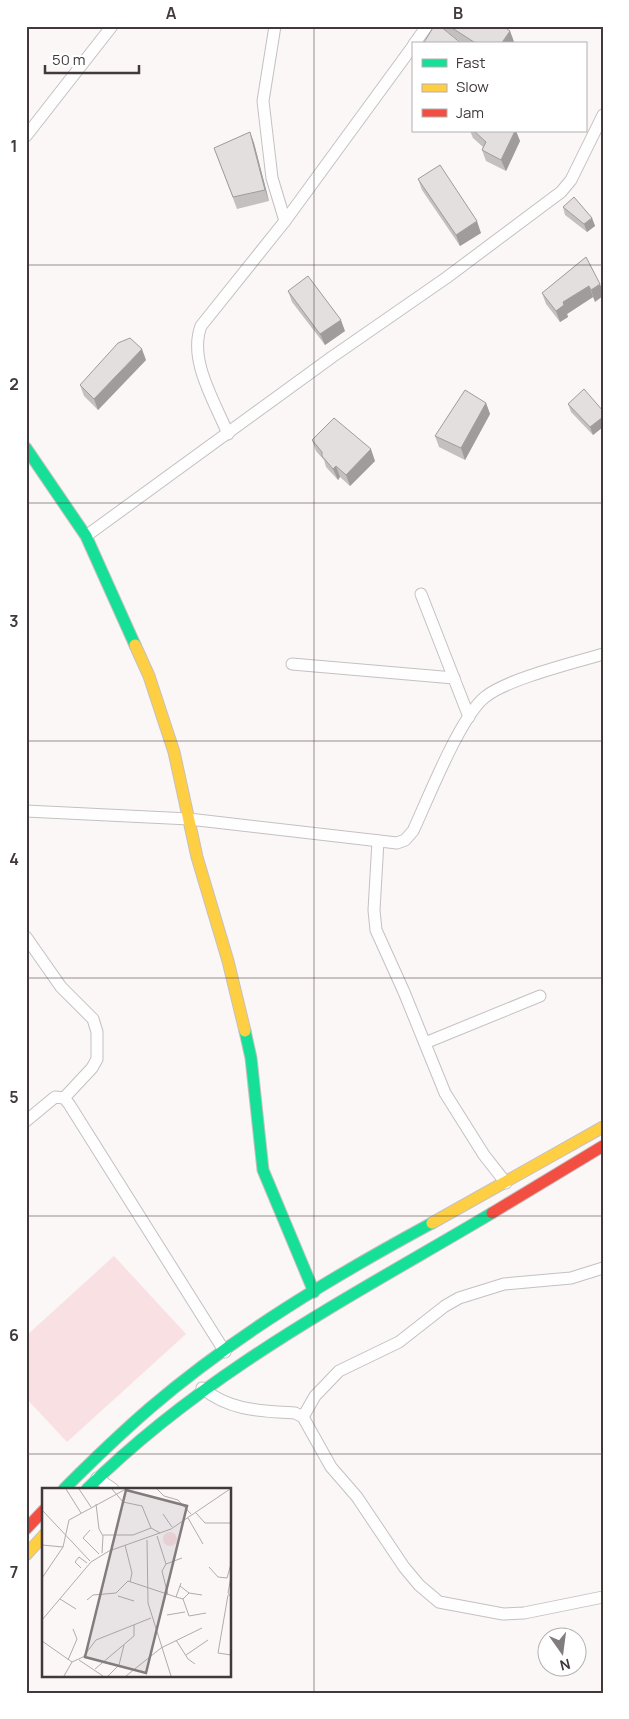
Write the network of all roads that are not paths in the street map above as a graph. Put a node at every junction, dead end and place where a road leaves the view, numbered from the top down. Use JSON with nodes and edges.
{"nodes":[{"id":1,"x":112,"y":26,"type":"edge"},
{"id":2,"x":275,"y":26,"type":"edge"},
{"id":3,"x":426,"y":26,"type":"edge"},
{"id":4,"x":416,"y":42,"type":"edge"},
{"id":5,"x":412,"y":48,"type":"edge"},
{"id":6,"x":603,"y":115,"type":"edge"},
{"id":7,"x":26,"y":136,"type":"edge"},
{"id":8,"x":285,"y":221,"type":"junction"},
{"id":9,"x":228,"y":434,"type":"junction"},
{"id":10,"x":26,"y":448,"type":"edge"},
{"id":11,"x":86,"y":536,"type":"junction"},
{"id":12,"x":421,"y":594,"type":"dead end"},
{"id":13,"x":603,"y":654,"type":"edge"},
{"id":14,"x":292,"y":664,"type":"dead end"},
{"id":15,"x":454,"y":678,"type":"junction"},
{"id":16,"x":469,"y":717,"type":"junction"},
{"id":17,"x":26,"y":811,"type":"edge"},
{"id":18,"x":189,"y":819,"type":"junction"},
{"id":19,"x":378,"y":841,"type":"junction"},
{"id":20,"x":26,"y":937,"type":"edge"},
{"id":21,"x":540,"y":996,"type":"dead end"},
{"id":22,"x":425,"y":1043,"type":"junction"},
{"id":23,"x":64,"y":1098,"type":"junction"},
{"id":24,"x":26,"y":1121,"type":"edge"},
{"id":25,"x":603,"y":1127,"type":"edge"},
{"id":26,"x":603,"y":1146,"type":"edge"},
{"id":27,"x":506,"y":1183,"type":"junction"},
{"id":28,"x":603,"y":1268,"type":"edge"},
{"id":29,"x":314,"y":1292,"type":"junction"},
{"id":30,"x":225,"y":1352,"type":"junction"},
{"id":31,"x":202,"y":1388,"type":"junction"},
{"id":32,"x":303,"y":1417,"type":"junction"},
{"id":33,"x":97,"y":1478,"type":"junction"},
{"id":34,"x":65,"y":1488,"type":"edge"},
{"id":35,"x":88,"y":1488,"type":"edge"},
{"id":36,"x":112,"y":1488,"type":"edge"},
{"id":37,"x":42,"y":1512,"type":"edge"},
{"id":38,"x":26,"y":1528,"type":"edge"},
{"id":39,"x":42,"y":1538,"type":"edge"},
{"id":40,"x":26,"y":1555,"type":"edge"},
{"id":41,"x":603,"y":1597,"type":"edge"}],
"edges":[{"from":1,"to":7,"type":"street"},
{"from":2,"to":8,"type":"street"},
{"from":3,"to":4,"type":"street"},
{"from":5,"to":8,"type":"street"},
{"from":6,"to":9,"type":"street"},
{"from":8,"to":9,"type":"street"},
{"from":9,"to":11,"type":"street"},
{"from":10,"to":11,"type":"main road"},
{"from":11,"to":18,"type":"main road"},
{"from":12,"to":15,"type":"street"},
{"from":13,"to":16,"type":"street"},
{"from":14,"to":15,"type":"street"},
{"from":15,"to":16,"type":"street"},
{"from":16,"to":19,"type":"street"},
{"from":17,"to":18,"type":"street"},
{"from":18,"to":19,"type":"street"},
{"from":18,"to":29,"type":"main road"},
{"from":19,"to":22,"type":"street"},
{"from":20,"to":23,"type":"street"},
{"from":21,"to":22,"type":"street"},
{"from":22,"to":27,"type":"street"},
{"from":23,"to":24,"type":"street"},
{"from":23,"to":30,"type":"street"},
{"from":25,"to":27,"type":"main road"},
{"from":26,"to":31,"type":"main road"},
{"from":27,"to":29,"type":"main road"},
{"from":28,"to":32,"type":"street"},
{"from":29,"to":30,"type":"main road"},
{"from":30,"to":34,"type":"main road"},
{"from":31,"to":32,"type":"street"},
{"from":31,"to":33,"type":"main road"},
{"from":32,"to":41,"type":"street"},
{"from":33,"to":35,"type":"main road"},
{"from":33,"to":36,"type":"street"},
{"from":37,"to":38,"type":"main road"},
{"from":39,"to":40,"type":"main road"}]}
